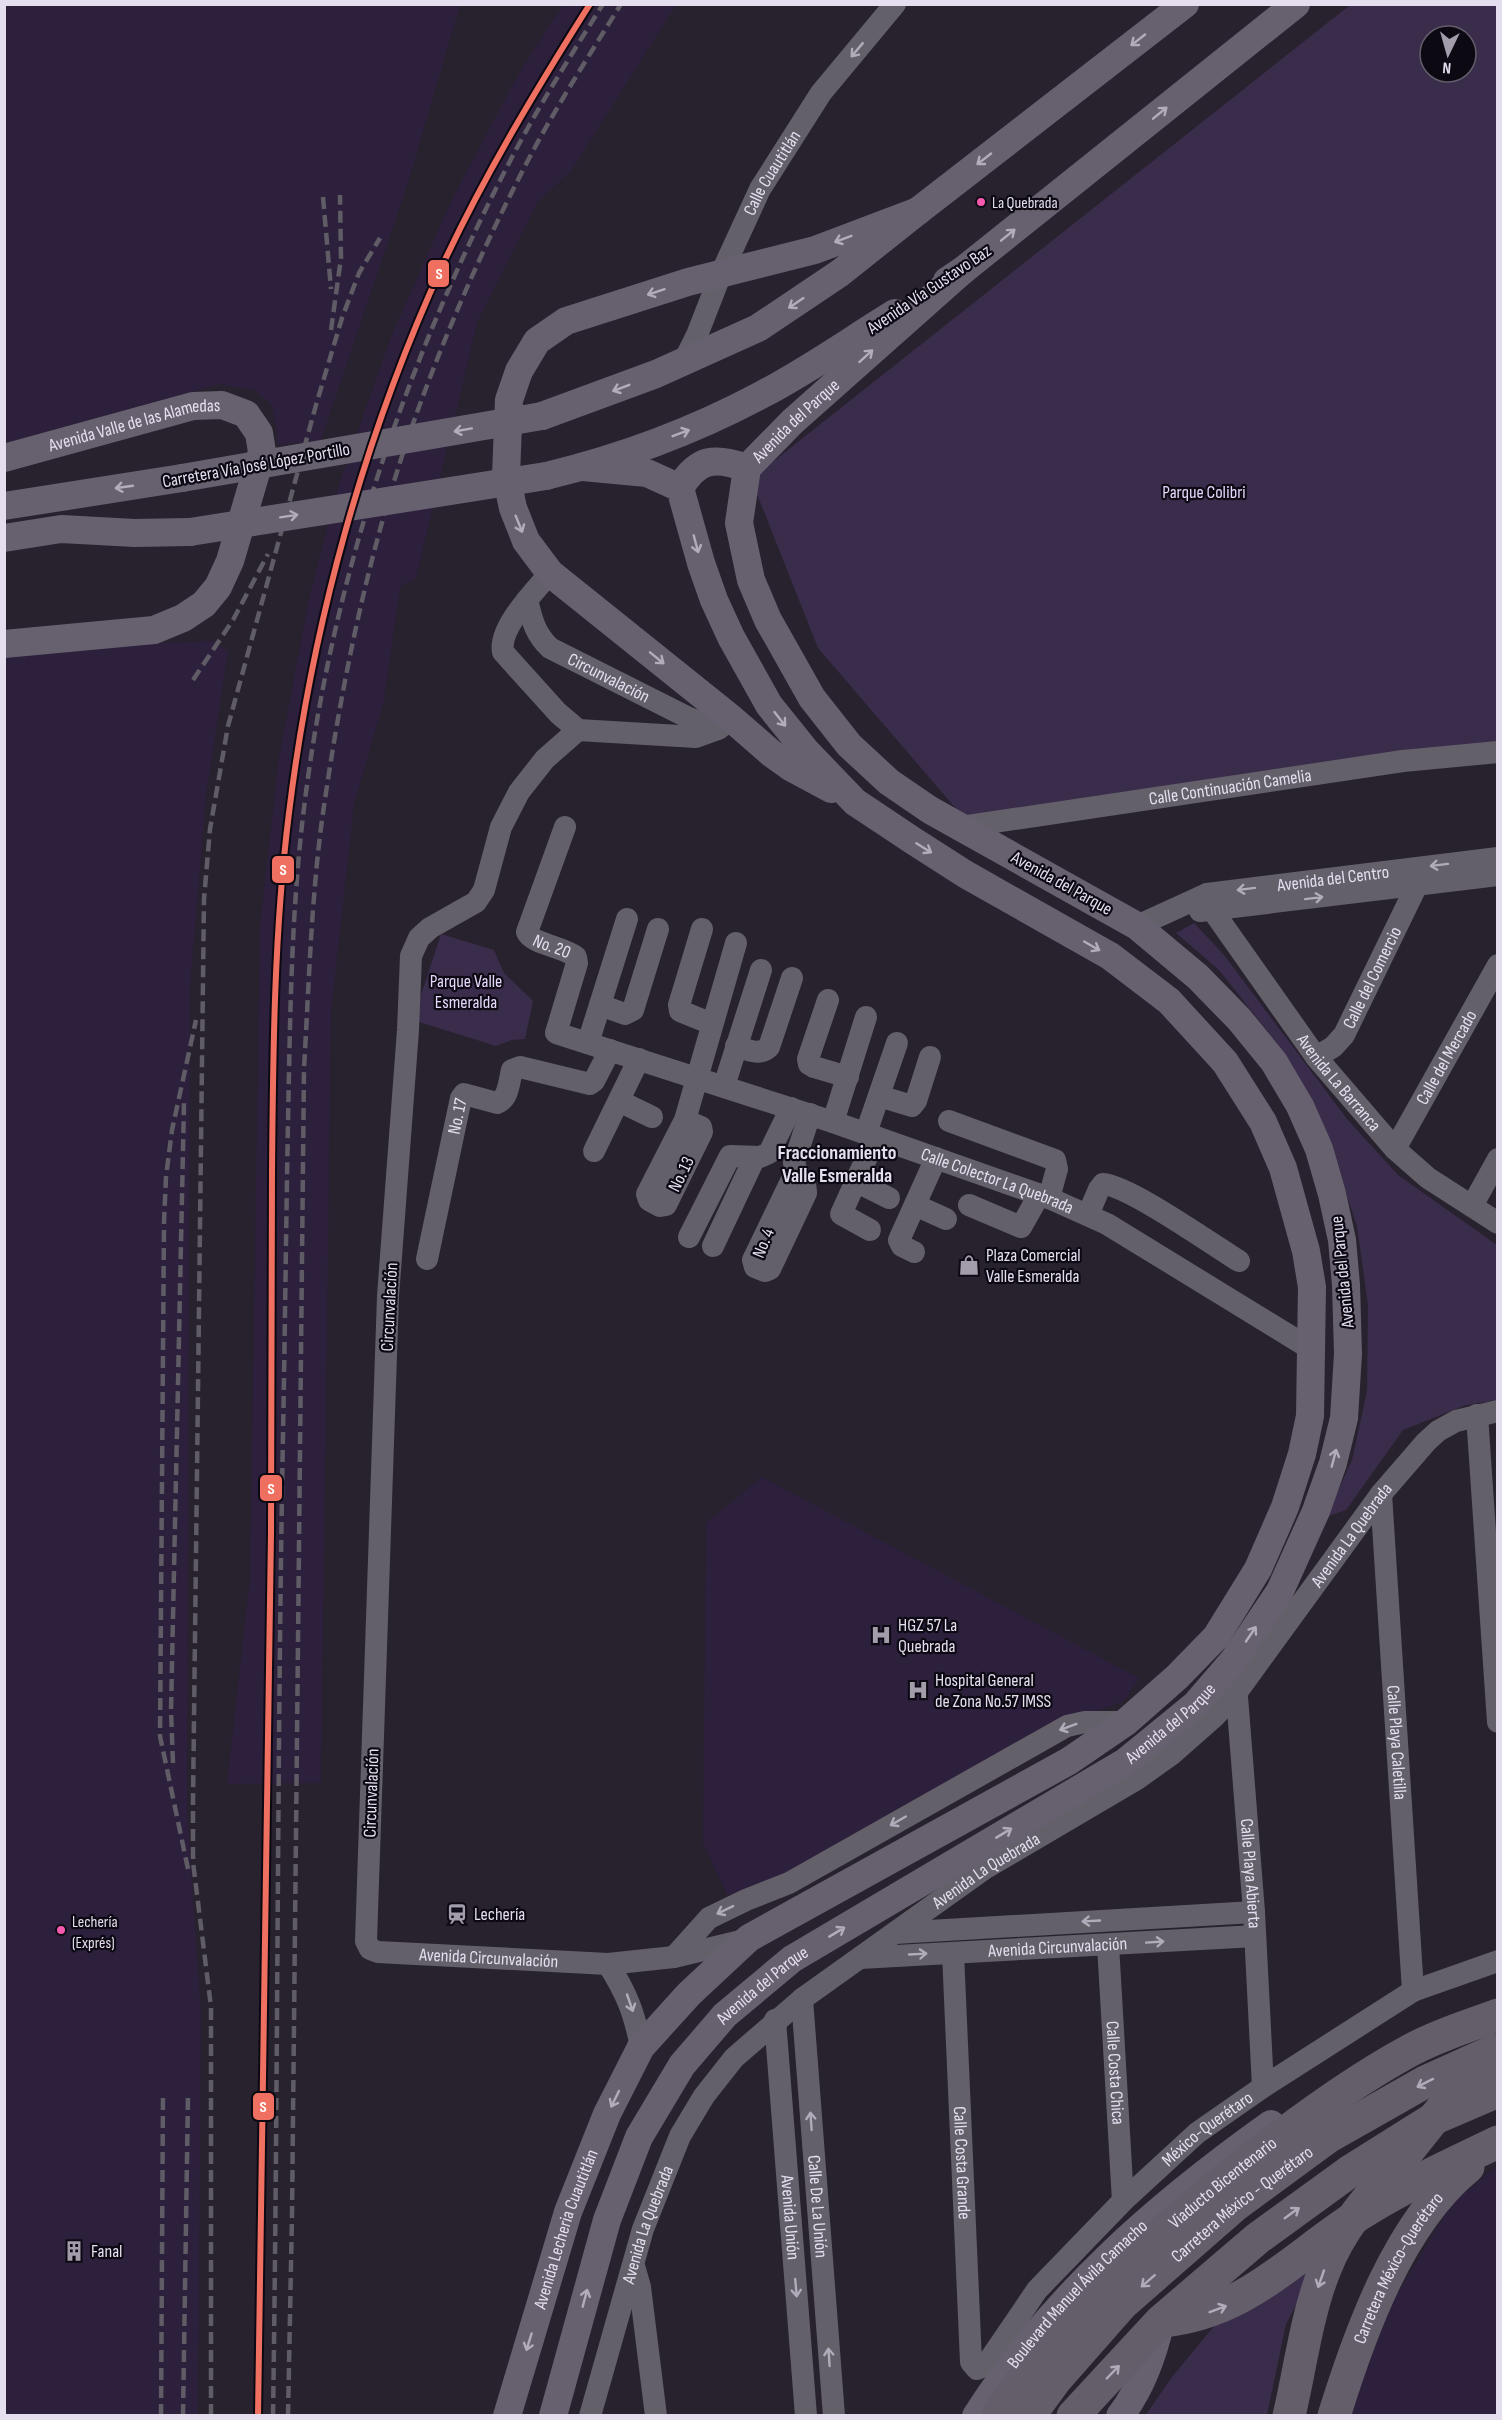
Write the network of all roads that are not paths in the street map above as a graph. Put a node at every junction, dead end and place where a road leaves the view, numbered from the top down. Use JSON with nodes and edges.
{"nodes":[{"id":1,"x":894,"y":4,"type":"edge"},
{"id":2,"x":1185,"y":4,"type":"edge"},
{"id":3,"x":1296,"y":4,"type":"edge"},
{"id":4,"x":918,"y":211,"type":"junction"},
{"id":5,"x":962,"y":272,"type":"junction"},
{"id":6,"x":720,"y":276,"type":"junction"},
{"id":7,"x":684,"y":361,"type":"junction"},
{"id":8,"x":4,"y":458,"type":"edge"},
{"id":9,"x":583,"y":467,"type":"junction"},
{"id":10,"x":747,"y":468,"type":"junction"},
{"id":11,"x":680,"y":488,"type":"junction"},
{"id":12,"x":4,"y":506,"type":"edge"},
{"id":13,"x":135,"y":533,"type":"junction"},
{"id":14,"x":4,"y":538,"type":"edge"},
{"id":15,"x":4,"y":554,"type":"edge"},
{"id":16,"x":550,"y":573,"type":"junction"},
{"id":17,"x":527,"y":600,"type":"junction"},
{"id":18,"x":4,"y":632,"type":"edge"},
{"id":19,"x":73,"y":638,"type":"junction"},
{"id":20,"x":4,"y":644,"type":"edge"},
{"id":21,"x":725,"y":724,"type":"junction"},
{"id":22,"x":578,"y":730,"type":"junction"},
{"id":23,"x":1497,"y":752,"type":"edge"},
{"id":24,"x":855,"y":802,"type":"junction"},
{"id":25,"x":565,"y":827,"type":"dead end"},
{"id":26,"x":961,"y":827,"type":"junction"},
{"id":27,"x":1497,"y":858,"type":"edge"},
{"id":28,"x":1497,"y":875,"type":"edge"},
{"id":29,"x":1417,"y":885,"type":"junction"},
{"id":30,"x":1210,"y":902,"type":"junction"},
{"id":31,"x":627,"y":919,"type":"dead end"},
{"id":32,"x":1137,"y":926,"type":"junction"},
{"id":33,"x":658,"y":929,"type":"dead end"},
{"id":34,"x":702,"y":929,"type":"dead end"},
{"id":35,"x":736,"y":943,"type":"dead end"},
{"id":36,"x":1497,"y":965,"type":"edge"},
{"id":37,"x":761,"y":970,"type":"dead end"},
{"id":38,"x":792,"y":978,"type":"dead end"},
{"id":39,"x":828,"y":1000,"type":"dead end"},
{"id":40,"x":600,"y":1005,"type":"junction"},
{"id":41,"x":866,"y":1017,"type":"dead end"},
{"id":42,"x":712,"y":1024,"type":"junction"},
{"id":43,"x":556,"y":1033,"type":"joint"},
{"id":44,"x":588,"y":1043,"type":"junction"},
{"id":45,"x":897,"y":1043,"type":"dead end"},
{"id":46,"x":736,"y":1046,"type":"junction"},
{"id":47,"x":610,"y":1050,"type":"junction"},
{"id":48,"x":930,"y":1057,"type":"dead end"},
{"id":49,"x":1316,"y":1058,"type":"junction"},
{"id":50,"x":639,"y":1059,"type":"junction"},
{"id":51,"x":848,"y":1077,"type":"junction"},
{"id":52,"x":696,"y":1078,"type":"junction"},
{"id":53,"x":723,"y":1086,"type":"junction"},
{"id":54,"x":879,"y":1096,"type":"junction"},
{"id":55,"x":619,"y":1101,"type":"junction"},
{"id":56,"x":800,"y":1111,"type":"junction"},
{"id":57,"x":652,"y":1117,"type":"dead end"},
{"id":58,"x":685,"y":1120,"type":"dead end"},
{"id":59,"x":949,"y":1121,"type":"dead end"},
{"id":60,"x":833,"y":1122,"type":"junction"},
{"id":61,"x":871,"y":1135,"type":"junction"},
{"id":62,"x":1395,"y":1149,"type":"junction"},
{"id":63,"x":594,"y":1151,"type":"dead end"},
{"id":64,"x":755,"y":1157,"type":"junction"},
{"id":65,"x":936,"y":1158,"type":"junction"},
{"id":66,"x":1497,"y":1159,"type":"edge"},
{"id":67,"x":796,"y":1171,"type":"dead end"},
{"id":68,"x":855,"y":1181,"type":"junction"},
{"id":69,"x":1044,"y":1196,"type":"junction"},
{"id":70,"x":889,"y":1198,"type":"dead end"},
{"id":71,"x":915,"y":1205,"type":"junction"},
{"id":72,"x":969,"y":1205,"type":"dead end"},
{"id":73,"x":1472,"y":1206,"type":"junction"},
{"id":74,"x":1088,"y":1215,"type":"junction"},
{"id":75,"x":946,"y":1219,"type":"dead end"},
{"id":76,"x":1497,"y":1223,"type":"edge"},
{"id":77,"x":870,"y":1230,"type":"dead end"},
{"id":78,"x":689,"y":1237,"type":"dead end"},
{"id":79,"x":713,"y":1246,"type":"dead end"},
{"id":80,"x":914,"y":1252,"type":"dead end"},
{"id":81,"x":426,"y":1259,"type":"dead end"},
{"id":82,"x":1239,"y":1261,"type":"dead end"},
{"id":83,"x":1311,"y":1349,"type":"junction"},
{"id":84,"x":1487,"y":1413,"type":"edge"},
{"id":85,"x":1381,"y":1494,"type":"junction"},
{"id":86,"x":1233,"y":1661,"type":"junction"},
{"id":87,"x":1237,"y":1692,"type":"junction"},
{"id":88,"x":1126,"y":1722,"type":"junction"},
{"id":89,"x":1497,"y":1722,"type":"edge"},
{"id":90,"x":1131,"y":1771,"type":"junction"},
{"id":91,"x":1254,"y":1912,"type":"junction"},
{"id":92,"x":895,"y":1933,"type":"junction"},
{"id":93,"x":1255,"y":1936,"type":"junction"},
{"id":94,"x":749,"y":1938,"type":"junction"},
{"id":95,"x":1108,"y":1945,"type":"junction"},
{"id":96,"x":370,"y":1949,"type":"joint"},
{"id":97,"x":953,"y":1953,"type":"junction"},
{"id":98,"x":674,"y":1957,"type":"junction"},
{"id":99,"x":860,"y":1958,"type":"junction"},
{"id":100,"x":1497,"y":1961,"type":"edge"},
{"id":101,"x":608,"y":1964,"type":"junction"},
{"id":102,"x":1413,"y":1991,"type":"junction"},
{"id":103,"x":801,"y":1999,"type":"junction"},
{"id":104,"x":1497,"y":1999,"type":"edge"},
{"id":105,"x":1497,"y":2015,"type":"edge"},
{"id":106,"x":775,"y":2020,"type":"junction"},
{"id":107,"x":641,"y":2047,"type":"junction"},
{"id":108,"x":1497,"y":2051,"type":"edge"},
{"id":109,"x":682,"y":2065,"type":"joint"},
{"id":110,"x":1263,"y":2087,"type":"junction"},
{"id":111,"x":1497,"y":2091,"type":"edge"},
{"id":112,"x":1497,"y":2144,"type":"edge"},
{"id":113,"x":1123,"y":2201,"type":"junction"},
{"id":114,"x":633,"y":2265,"type":"junction"},
{"id":115,"x":1161,"y":2321,"type":"junction"},
{"id":116,"x":977,"y":2369,"type":"joint"},
{"id":117,"x":507,"y":2415,"type":"edge"},
{"id":118,"x":553,"y":2415,"type":"edge"},
{"id":119,"x":590,"y":2415,"type":"edge"},
{"id":120,"x":656,"y":2415,"type":"edge"},
{"id":121,"x":806,"y":2415,"type":"edge"},
{"id":122,"x":834,"y":2415,"type":"edge"},
{"id":123,"x":976,"y":2415,"type":"edge"},
{"id":124,"x":997,"y":2415,"type":"edge"},
{"id":125,"x":1029,"y":2415,"type":"edge"},
{"id":126,"x":1073,"y":2415,"type":"edge"},
{"id":127,"x":1120,"y":2415,"type":"edge"},
{"id":128,"x":1289,"y":2415,"type":"edge"},
{"id":129,"x":1334,"y":2415,"type":"edge"}],
"edges":[{"from":1,"to":6,"type":"street","name":"Calle Cuautitlán","one_way":true},
{"from":2,"to":4,"type":"main road","one_way":true},
{"from":5,"to":3,"type":"main road","name":"Avenida Vía Gustavo Baz","one_way":true},
{"from":4,"to":6,"type":"main road","one_way":true},
{"from":4,"to":7,"type":"main road","one_way":true},
{"from":9,"to":5,"type":"main road","name":"Avenida Vía Gustavo Baz","one_way":true},
{"from":10,"to":5,"type":"main road","name":"Avenida del Parque","one_way":true},
{"from":6,"to":7,"type":"street","name":"Calle Cuautitlán"},
{"from":6,"to":16,"type":"main road","one_way":true},
{"from":7,"to":12,"type":"main road","name":"Carretera Vía José López Portillo","one_way":true,"bridge":true},
{"from":8,"to":19,"type":"main road","name":"Avenida Valle de las Alamedas"},
{"from":9,"to":11,"type":"main road"},
{"from":13,"to":9,"type":"main road","name":"Avenida Vía Gustavo Baz","one_way":true,"bridge":true},
{"from":10,"to":11,"type":"main road"},
{"from":10,"to":26,"type":"main road","name":"Avenida del Parque"},
{"from":11,"to":24,"type":"main road","name":"Avenida del Parque","one_way":true},
{"from":13,"to":14,"type":"main road"},
{"from":13,"to":15,"type":"main road"},
{"from":16,"to":17,"type":"street"},
{"from":16,"to":21,"type":"main road","one_way":true},
{"from":17,"to":21,"type":"street","name":"Circunvalación"},
{"from":17,"to":22,"type":"street"},
{"from":18,"to":19,"type":"main road"},
{"from":19,"to":20,"type":"main road","name":"Avenida Valle de las Alamedas"},
{"from":21,"to":22,"type":"street"},
{"from":21,"to":24,"type":"main road"},
{"from":22,"to":96,"type":"street","name":"Circunvalación"},
{"from":23,"to":26,"type":"street","name":"Calle Continuación Camelia"},
{"from":24,"to":83,"type":"main road","name":"Avenida del Parque","one_way":true},
{"from":25,"to":43,"type":"street","name":"No. 20"},
{"from":26,"to":32,"type":"main road","name":"Avenida del Parque"},
{"from":27,"to":30,"type":"street","name":"Avenida del Centro","one_way":true},
{"from":28,"to":29,"type":"street","name":"Avenida del Centro"},
{"from":30,"to":29,"type":"street","name":"Avenida del Centro","one_way":true},
{"from":29,"to":49,"type":"street","name":"Calle del Comercio"},
{"from":30,"to":32,"type":"street","name":"Avenida del Centro"},
{"from":30,"to":49,"type":"street","name":"Avenida La Barranca"},
{"from":31,"to":40,"type":"street"},
{"from":86,"to":32,"type":"main road","name":"Avenida del Parque","one_way":true},
{"from":33,"to":40,"type":"street"},
{"from":34,"to":42,"type":"street"},
{"from":35,"to":42,"type":"street"},
{"from":36,"to":62,"type":"street","name":"Calle del Mercado"},
{"from":37,"to":46,"type":"street"},
{"from":38,"to":46,"type":"street"},
{"from":39,"to":51,"type":"street"},
{"from":40,"to":44,"type":"street"},
{"from":41,"to":51,"type":"street"},
{"from":42,"to":52,"type":"street"},
{"from":43,"to":44,"type":"street","name":"Calle Colector La Quebrada"},
{"from":44,"to":47,"type":"street","name":"Calle Colector La Quebrada"},
{"from":45,"to":54,"type":"street"},
{"from":46,"to":53,"type":"street"},
{"from":47,"to":50,"type":"street","name":"Calle Colector La Quebrada"},
{"from":47,"to":81,"type":"street","name":"No. 17"},
{"from":48,"to":54,"type":"street"},
{"from":49,"to":62,"type":"street","name":"Avenida La Barranca"},
{"from":50,"to":52,"type":"street","name":"Calle Colector La Quebrada"},
{"from":50,"to":55,"type":"street"},
{"from":51,"to":60,"type":"street"},
{"from":52,"to":53,"type":"street","name":"Calle Colector La Quebrada"},
{"from":52,"to":58,"type":"street"},
{"from":53,"to":56,"type":"street","name":"Calle Colector La Quebrada"},
{"from":54,"to":61,"type":"street"},
{"from":55,"to":57,"type":"street"},
{"from":55,"to":63,"type":"street"},
{"from":56,"to":60,"type":"street","name":"Calle Colector La Quebrada"},
{"from":56,"to":64,"type":"street"},
{"from":56,"to":67,"type":"street"},
{"from":59,"to":69,"type":"street"},
{"from":60,"to":61,"type":"street","name":"Calle Colector La Quebrada"},
{"from":61,"to":65,"type":"street","name":"Calle Colector La Quebrada"},
{"from":61,"to":68,"type":"street"},
{"from":62,"to":73,"type":"street","name":"Avenida La Barranca"},
{"from":64,"to":78,"type":"street"},
{"from":64,"to":79,"type":"street"},
{"from":65,"to":69,"type":"street","name":"Calle Colector La Quebrada"},
{"from":65,"to":71,"type":"street"},
{"from":66,"to":73,"type":"street"},
{"from":68,"to":70,"type":"street"},
{"from":68,"to":77,"type":"street"},
{"from":69,"to":72,"type":"street"},
{"from":69,"to":74,"type":"street","name":"Calle Colector La Quebrada"},
{"from":71,"to":75,"type":"street"},
{"from":71,"to":80,"type":"street"},
{"from":73,"to":76,"type":"street","name":"Avenida La Barranca"},
{"from":74,"to":82,"type":"street"},
{"from":74,"to":83,"type":"street","name":"Calle Colector La Quebrada"},
{"from":83,"to":88,"type":"main road","name":"Avenida del Parque"},
{"from":84,"to":85,"type":"street","name":"Avenida La Quebrada"},
{"from":84,"to":89,"type":"street"},
{"from":85,"to":87,"type":"street","name":"Avenida La Quebrada"},
{"from":85,"to":102,"type":"street","name":"Calle Playa Caletilla"},
{"from":86,"to":87,"type":"street","name":"Calle Playa Abierta"},
{"from":86,"to":90,"type":"main road","name":"Avenida del Parque"},
{"from":87,"to":90,"type":"street","name":"Avenida La Quebrada"},
{"from":87,"to":91,"type":"street","name":"Calle Playa Abierta"},
{"from":88,"to":94,"type":"main road","name":"Avenida del Parque"},
{"from":88,"to":98,"type":"street","name":"Avenida del Parque","one_way":true},
{"from":90,"to":92,"type":"street","name":"Avenida La Quebrada"},
{"from":109,"to":90,"type":"main road","name":"Avenida del Parque","one_way":true},
{"from":91,"to":92,"type":"street","name":"Avenida Circunvalación","one_way":true},
{"from":91,"to":93,"type":"street","name":"Calle Playa Abierta"},
{"from":92,"to":99,"type":"street","name":"Avenida La Quebrada"},
{"from":95,"to":93,"type":"street","name":"Avenida Circunvalación","one_way":true},
{"from":93,"to":110,"type":"street","name":"Calle Playa Abierta"},
{"from":94,"to":98,"type":"street","name":"Avenida Circunvalación"},
{"from":94,"to":107,"type":"main road","name":"Avenida del Parque"},
{"from":95,"to":97,"type":"street","name":"Avenida Circunvalación"},
{"from":95,"to":113,"type":"street","name":"Calle Costa Chica"},
{"from":96,"to":101,"type":"street","name":"Avenida Circunvalación"},
{"from":99,"to":97,"type":"street","name":"Avenida Circunvalación","one_way":true},
{"from":97,"to":116,"type":"street","name":"Calle Costa Grande"},
{"from":98,"to":101,"type":"street","name":"Avenida Circunvalación"},
{"from":99,"to":103,"type":"street","name":"Avenida La Quebrada"},
{"from":100,"to":102,"type":"street","name":"México-Querétaro"},
{"from":101,"to":107,"type":"street","one_way":true},
{"from":102,"to":110,"type":"street","name":"México-Querétaro"},
{"from":103,"to":106,"type":"street","name":"Avenida La Quebrada"},
{"from":122,"to":103,"type":"street","name":"Calle De La Unión","one_way":true},
{"from":104,"to":123,"type":"main road","name":"Boulevard Manuel Ávila Camacho"},
{"from":105,"to":124,"type":"highway","name":"Viaducto Bicentenario"},
{"from":106,"to":114,"type":"street","name":"Avenida La Quebrada"},
{"from":106,"to":121,"type":"street","name":"Avenida Unión","one_way":true},
{"from":107,"to":117,"type":"main road","name":"Avenida Lecheria Cuautitlán","one_way":true},
{"from":108,"to":125,"type":"highway","name":"Carretera México - Querétaro","one_way":true},
{"from":108,"to":128,"type":"highway","one_way":true,"bridge":true},
{"from":118,"to":109,"type":"main road","name":"Avenida Lecheria Cuautitlán","one_way":true},
{"from":110,"to":113,"type":"street","name":"México-Querétaro"},
{"from":115,"to":111,"type":"highway","name":"Carretera México - Querétaro","one_way":true},
{"from":115,"to":112,"type":"highway","one_way":true},
{"from":112,"to":129,"type":"highway","name":"Carretera México-Querétaro"},
{"from":113,"to":116,"type":"street","name":"México-Querétaro"},
{"from":114,"to":119,"type":"street","name":"Avenida La Quebrada"},
{"from":114,"to":120,"type":"street"},
{"from":126,"to":115,"type":"highway","name":"Carretera México - Querétaro","one_way":true},
{"from":115,"to":127,"type":"main road"}]}
